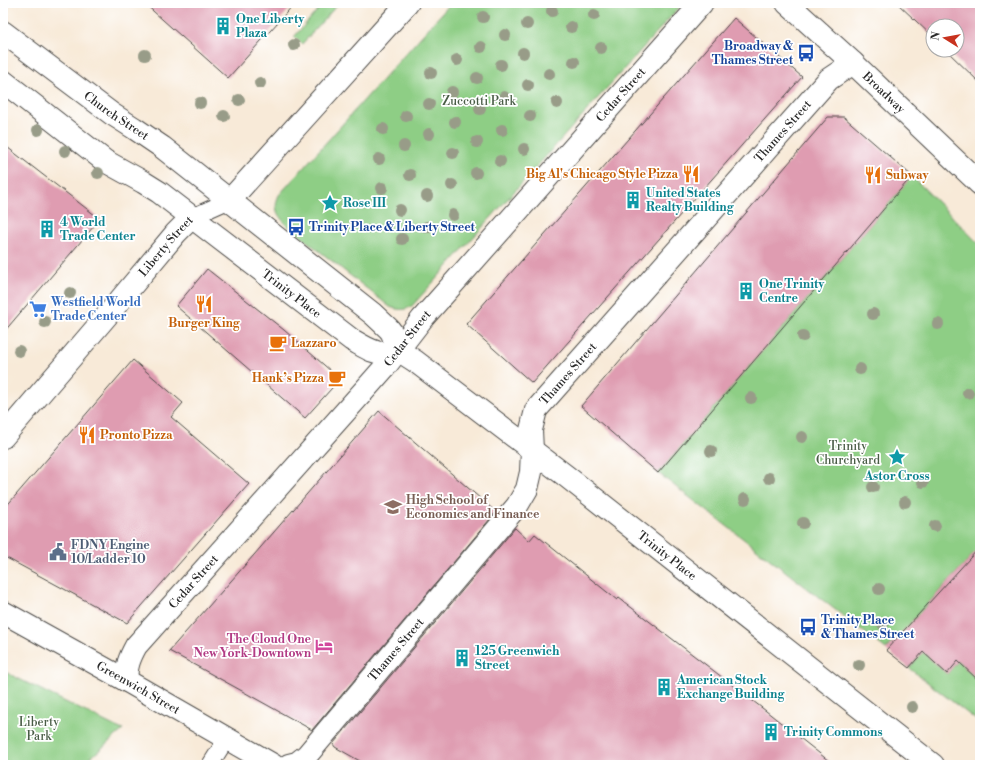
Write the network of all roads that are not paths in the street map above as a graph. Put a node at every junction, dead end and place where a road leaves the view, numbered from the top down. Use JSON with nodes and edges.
{"nodes":[{"id":1,"x":408,"y":3,"type":"edge"},
{"id":2,"x":702,"y":3,"type":"edge"},
{"id":3,"x":787,"y":3,"type":"edge"},
{"id":4,"x":3,"y":32,"type":"edge"},
{"id":5,"x":853,"y":63,"type":"junction"},
{"id":6,"x":3,"y":82,"type":"edge"},
{"id":7,"x":979,"y":182,"type":"edge"},
{"id":8,"x":230,"y":200,"type":"junction"},
{"id":9,"x":192,"y":217,"type":"junction"},
{"id":10,"x":398,"y":350,"type":"junction"},
{"id":11,"x":3,"y":437,"type":"edge"},
{"id":12,"x":532,"y":450,"type":"junction"},
{"id":13,"x":3,"y":612,"type":"edge"},
{"id":14,"x":127,"y":680,"type":"junction"},
{"id":15,"x":227,"y":738,"type":"junction"},
{"id":16,"x":210,"y":765,"type":"edge"},
{"id":17,"x":273,"y":765,"type":"edge"},
{"id":18,"x":289,"y":765,"type":"edge"},
{"id":19,"x":934,"y":765,"type":"edge"}],
"edges":[{"from":1,"to":8,"type":"street","name":"Liberty Street"},
{"from":2,"to":10,"type":"street","name":"Cedar Street"},
{"from":3,"to":5,"type":"street","name":"Broadway"},
{"from":4,"to":8,"type":"street","name":"Church Street"},
{"from":5,"to":7,"type":"street","name":"Broadway"},
{"from":5,"to":12,"type":"street","name":"Thames Street"},
{"from":6,"to":9,"type":"street"},
{"from":8,"to":9,"type":"lane","name":"Liberty Street"},
{"from":8,"to":10,"type":"street"},
{"from":9,"to":10,"type":"street","name":"Trinity Place"},
{"from":9,"to":11,"type":"street","name":"Liberty Street"},
{"from":10,"to":12,"type":"street","name":"Trinity Place"},
{"from":10,"to":14,"type":"street","name":"Cedar Street"},
{"from":12,"to":18,"type":"street","name":"Thames Street"},
{"from":12,"to":19,"type":"street","name":"Trinity Place"},
{"from":13,"to":14,"type":"street","name":"Greenwich Street"},
{"from":14,"to":15,"type":"street","name":"Greenwich Street"},
{"from":15,"to":16,"type":"lane"},
{"from":15,"to":17,"type":"street","name":"Greenwich Street"}]}
